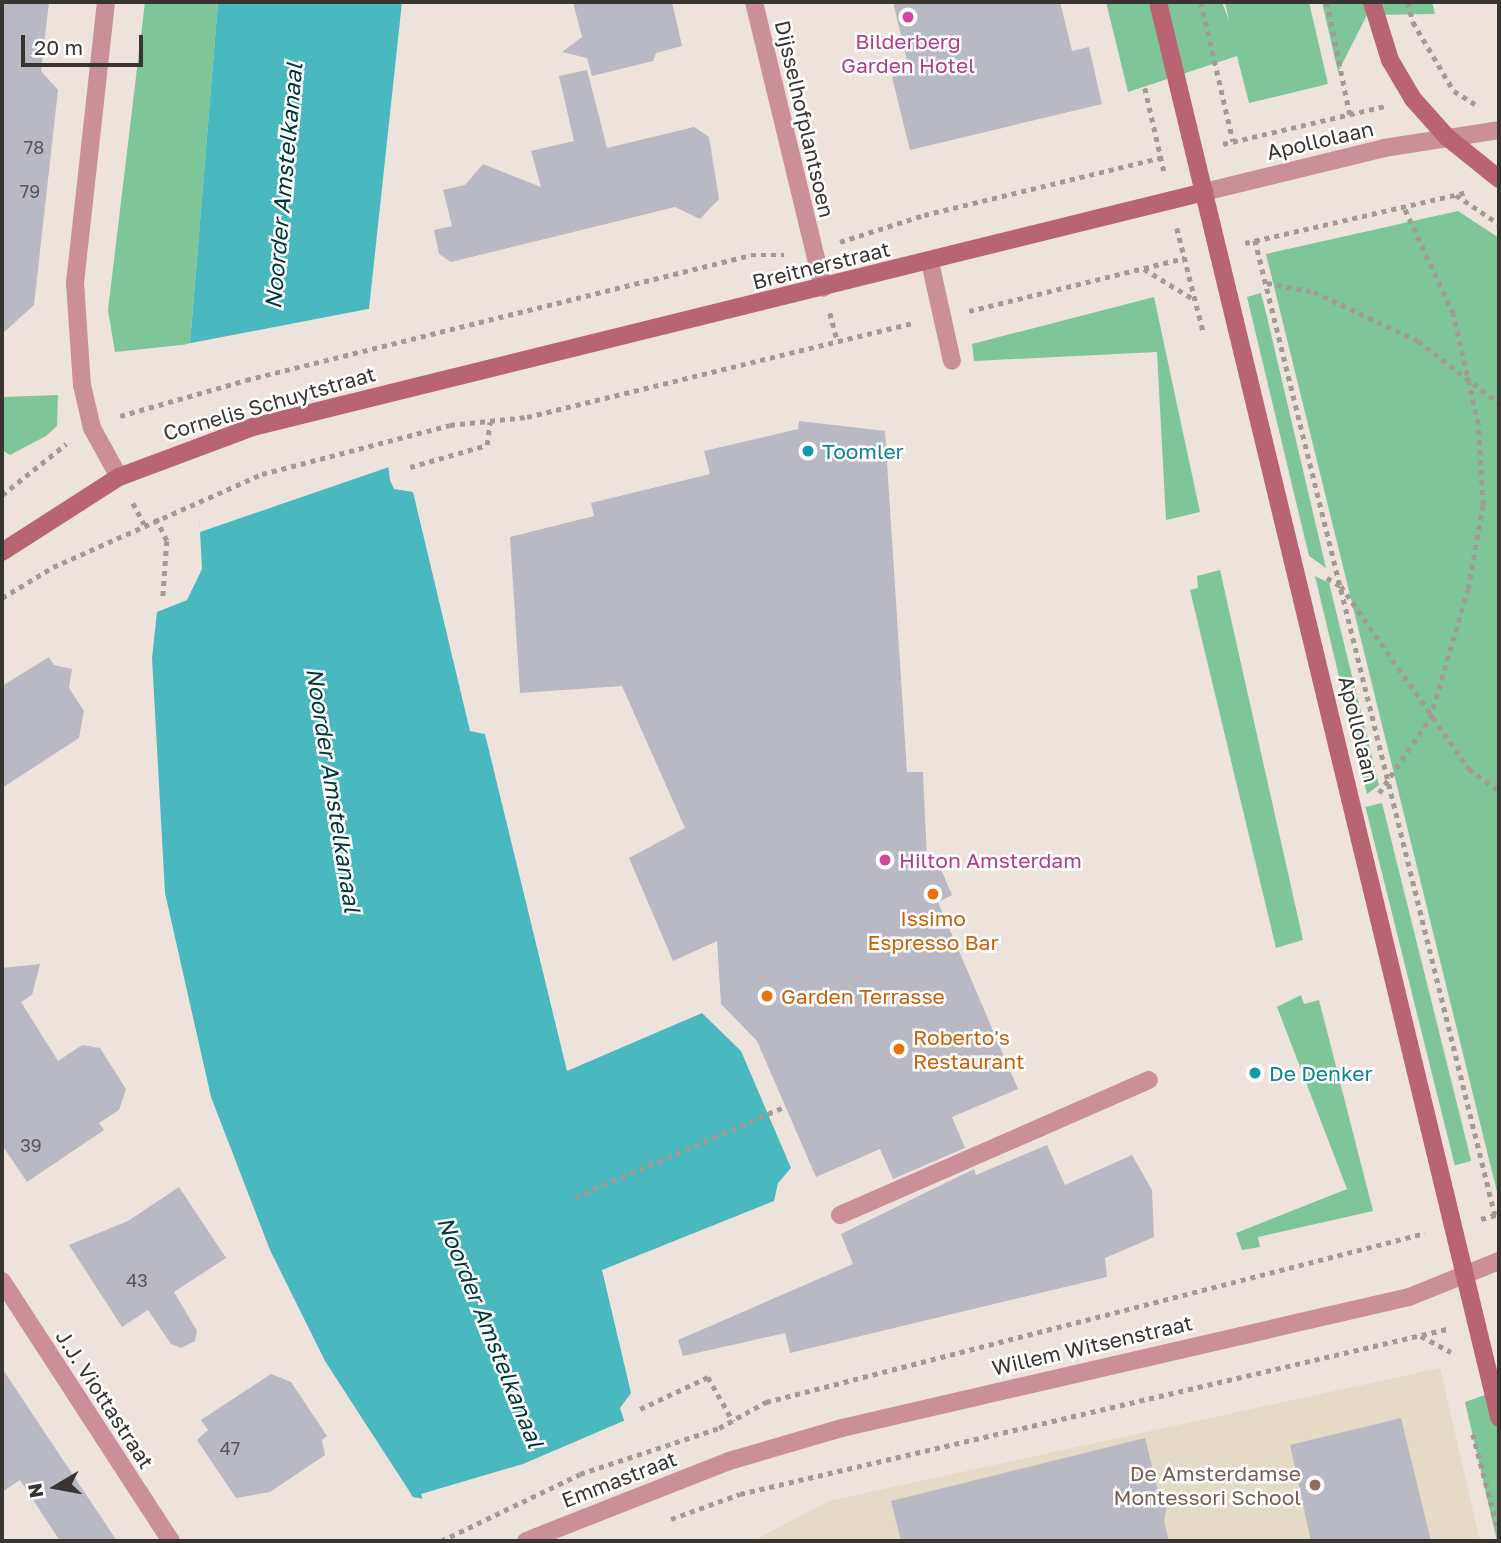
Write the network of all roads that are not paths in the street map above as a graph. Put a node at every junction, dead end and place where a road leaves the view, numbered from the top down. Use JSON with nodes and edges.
{"nodes":[{"id":1,"x":106,"y":2,"type":"edge"},
{"id":2,"x":754,"y":2,"type":"edge"},
{"id":3,"x":1158,"y":2,"type":"edge"},
{"id":4,"x":1372,"y":2,"type":"edge"},
{"id":5,"x":1499,"y":130,"type":"edge"},
{"id":6,"x":1447,"y":137,"type":"junction"},
{"id":7,"x":1499,"y":179,"type":"edge"},
{"id":8,"x":1204,"y":192,"type":"junction"},
{"id":9,"x":930,"y":262,"type":"junction"},
{"id":10,"x":823,"y":288,"type":"junction"},
{"id":11,"x":952,"y":361,"type":"dead end"},
{"id":12,"x":447,"y":377,"type":"joint"},
{"id":13,"x":119,"y":477,"type":"junction"},
{"id":14,"x":3,"y":547,"type":"edge"},
{"id":15,"x":1149,"y":1080,"type":"dead end"},
{"id":16,"x":840,"y":1215,"type":"dead end"},
{"id":17,"x":1499,"y":1261,"type":"edge"},
{"id":18,"x":1467,"y":1277,"type":"junction"},
{"id":19,"x":2,"y":1281,"type":"edge"},
{"id":20,"x":1499,"y":1417,"type":"edge"},
{"id":21,"x":729,"y":1461,"type":"joint"},
{"id":22,"x":170,"y":1541,"type":"edge"},
{"id":23,"x":526,"y":1541,"type":"edge"}],
"edges":[{"from":1,"to":13,"type":"street"},
{"from":2,"to":10,"type":"street","name":"Dijsselhofplantsoen"},
{"from":3,"to":8,"type":"street","name":"Apollolaan"},
{"from":4,"to":6,"type":"street"},
{"from":5,"to":6,"type":"street","name":"Apollolaan"},
{"from":6,"to":7,"type":"street"},
{"from":6,"to":8,"type":"street","name":"Apollolaan"},
{"from":8,"to":9,"type":"street","name":"Breitnerstraat"},
{"from":8,"to":18,"type":"street","name":"Apollolaan"},
{"from":9,"to":10,"type":"street","name":"Breitnerstraat"},
{"from":9,"to":11,"type":"street"},
{"from":10,"to":12,"type":"street","name":"Breitnerstraat"},
{"from":12,"to":13,"type":"street","name":"Cornelis Schuytstraat"},
{"from":13,"to":14,"type":"street","name":"Cornelis Schuytstraat"},
{"from":15,"to":16,"type":"street"},
{"from":17,"to":18,"type":"street"},
{"from":18,"to":20,"type":"street","name":"Apollolaan"},
{"from":18,"to":21,"type":"street","name":"Willem Witsenstraat"},
{"from":19,"to":22,"type":"street","name":"J.J. Viottastraat"},
{"from":21,"to":23,"type":"street","name":"Emmastraat"}]}
